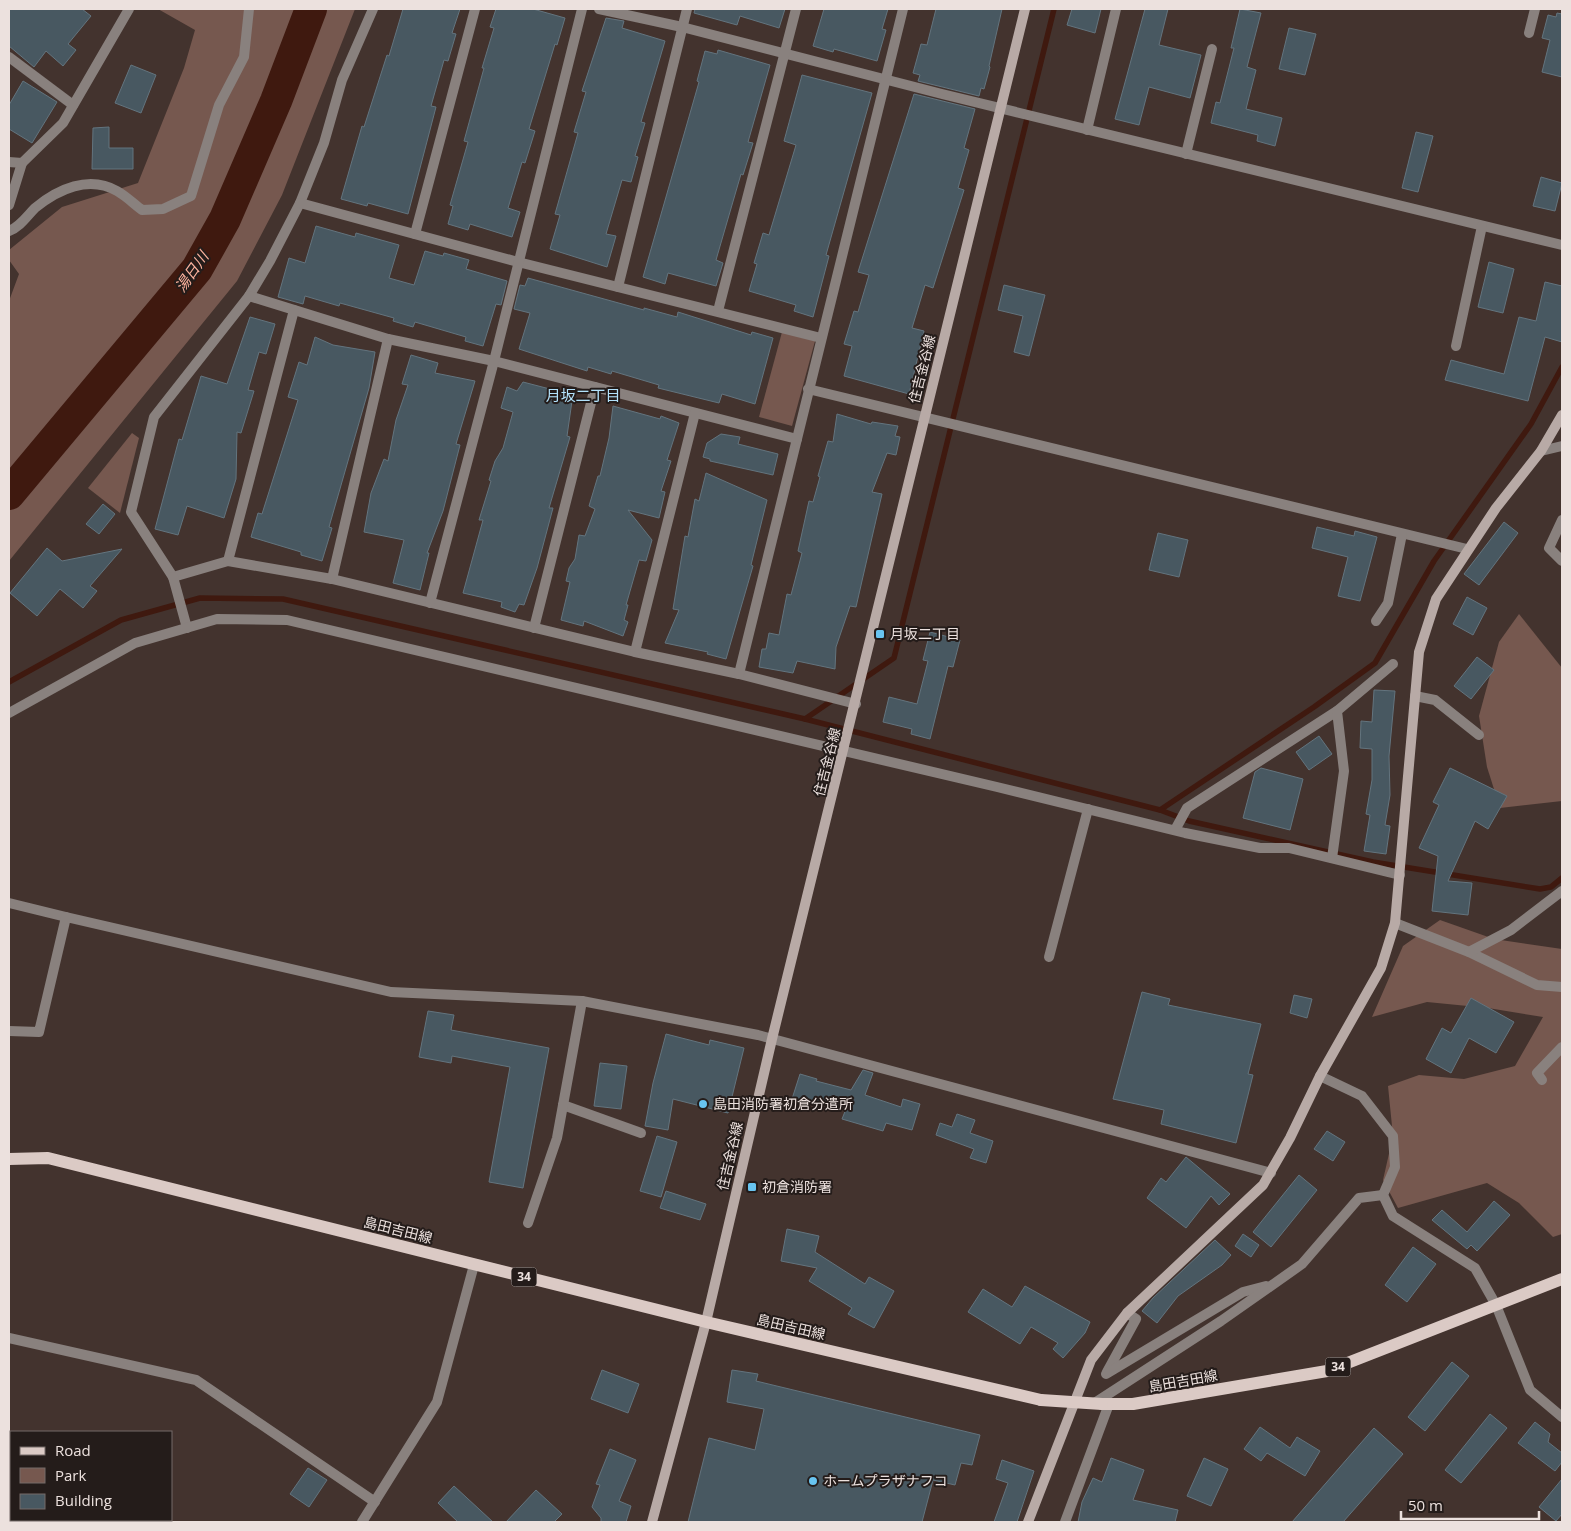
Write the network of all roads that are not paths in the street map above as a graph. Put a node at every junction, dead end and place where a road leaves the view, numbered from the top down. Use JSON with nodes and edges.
{"nodes":[{"id":1,"x":129,"y":9,"type":"edge"},
{"id":2,"x":249,"y":9,"type":"edge"},
{"id":3,"x":373,"y":9,"type":"edge"},
{"id":4,"x":475,"y":9,"type":"edge"},
{"id":5,"x":582,"y":9,"type":"edge"},
{"id":6,"x":599,"y":9,"type":"edge"},
{"id":7,"x":687,"y":9,"type":"edge"},
{"id":8,"x":796,"y":9,"type":"edge"},
{"id":9,"x":903,"y":9,"type":"edge"},
{"id":10,"x":1025,"y":9,"type":"edge"},
{"id":11,"x":1116,"y":9,"type":"edge"},
{"id":12,"x":1535,"y":9,"type":"edge"},
{"id":13,"x":682,"y":27,"type":"junction"},
{"id":14,"x":1528,"y":33,"type":"dead end"},
{"id":15,"x":1212,"y":50,"type":"dead end"},
{"id":16,"x":785,"y":54,"type":"junction"},
{"id":17,"x":9,"y":57,"type":"edge"},
{"id":18,"x":886,"y":80,"type":"junction"},
{"id":19,"x":73,"y":105,"type":"junction"},
{"id":20,"x":1001,"y":108,"type":"junction"},
{"id":21,"x":1087,"y":130,"type":"junction"},
{"id":22,"x":1186,"y":154,"type":"junction"},
{"id":23,"x":9,"y":162,"type":"edge"},
{"id":24,"x":22,"y":163,"type":"junction"},
{"id":25,"x":300,"y":203,"type":"junction"},
{"id":26,"x":9,"y":206,"type":"edge"},
{"id":27,"x":1482,"y":226,"type":"junction"},
{"id":28,"x":9,"y":231,"type":"edge"},
{"id":29,"x":415,"y":234,"type":"junction"},
{"id":30,"x":1562,"y":245,"type":"edge"},
{"id":31,"x":518,"y":262,"type":"junction"},
{"id":32,"x":618,"y":286,"type":"junction"},
{"id":33,"x":249,"y":296,"type":"junction"},
{"id":34,"x":294,"y":310,"type":"junction"},
{"id":35,"x":718,"y":311,"type":"junction"},
{"id":36,"x":821,"y":338,"type":"junction"},
{"id":37,"x":388,"y":339,"type":"junction"},
{"id":38,"x":1456,"y":346,"type":"dead end"},
{"id":39,"x":494,"y":361,"type":"junction"},
{"id":40,"x":595,"y":387,"type":"junction"},
{"id":41,"x":808,"y":389,"type":"junction"},
{"id":42,"x":695,"y":413,"type":"junction"},
{"id":43,"x":1562,"y":415,"type":"edge"},
{"id":44,"x":924,"y":418,"type":"junction"},
{"id":45,"x":797,"y":439,"type":"junction"},
{"id":46,"x":1562,"y":446,"type":"edge"},
{"id":47,"x":1541,"y":451,"type":"junction"},
{"id":48,"x":1562,"y":520,"type":"edge"},
{"id":49,"x":1402,"y":534,"type":"junction"},
{"id":50,"x":1463,"y":548,"type":"junction"},
{"id":51,"x":228,"y":561,"type":"junction"},
{"id":52,"x":1562,"y":561,"type":"edge"},
{"id":53,"x":173,"y":577,"type":"junction"},
{"id":54,"x":332,"y":579,"type":"junction"},
{"id":55,"x":430,"y":603,"type":"junction"},
{"id":56,"x":1376,"y":621,"type":"dead end"},
{"id":57,"x":187,"y":628,"type":"junction"},
{"id":58,"x":534,"y":628,"type":"junction"},
{"id":59,"x":635,"y":652,"type":"junction"},
{"id":60,"x":1393,"y":664,"type":"dead end"},
{"id":61,"x":739,"y":674,"type":"junction"},
{"id":62,"x":1415,"y":696,"type":"junction"},
{"id":63,"x":857,"y":700,"type":"junction"},
{"id":64,"x":1337,"y":711,"type":"junction"},
{"id":65,"x":9,"y":713,"type":"edge"},
{"id":66,"x":1479,"y":735,"type":"dead end"},
{"id":67,"x":845,"y":748,"type":"junction"},
{"id":68,"x":1088,"y":809,"type":"junction"},
{"id":69,"x":1176,"y":830,"type":"junction"},
{"id":70,"x":1332,"y":858,"type":"junction"},
{"id":71,"x":1400,"y":874,"type":"junction"},
{"id":72,"x":1562,"y":891,"type":"edge"},
{"id":73,"x":9,"y":903,"type":"edge"},
{"id":74,"x":66,"y":917,"type":"junction"},
{"id":75,"x":1395,"y":924,"type":"junction"},
{"id":76,"x":1469,"y":952,"type":"junction"},
{"id":77,"x":1049,"y":957,"type":"dead end"},
{"id":78,"x":1562,"y":987,"type":"edge"},
{"id":79,"x":582,"y":1001,"type":"junction"},
{"id":80,"x":9,"y":1031,"type":"edge"},
{"id":81,"x":772,"y":1038,"type":"junction"},
{"id":82,"x":1562,"y":1047,"type":"edge"},
{"id":83,"x":1320,"y":1076,"type":"junction"},
{"id":84,"x":1542,"y":1080,"type":"dead end"},
{"id":85,"x":564,"y":1105,"type":"junction"},
{"id":86,"x":641,"y":1133,"type":"dead end"},
{"id":87,"x":9,"y":1159,"type":"edge"},
{"id":88,"x":1271,"y":1173,"type":"junction"},
{"id":89,"x":1383,"y":1195,"type":"junction"},
{"id":90,"x":528,"y":1223,"type":"dead end"},
{"id":91,"x":474,"y":1265,"type":"junction"},
{"id":92,"x":1562,"y":1279,"type":"edge"},
{"id":93,"x":1274,"y":1284,"type":"junction"},
{"id":94,"x":1496,"y":1305,"type":"junction"},
{"id":95,"x":1127,"y":1313,"type":"junction"},
{"id":96,"x":706,"y":1322,"type":"junction"},
{"id":97,"x":9,"y":1338,"type":"edge"},
{"id":98,"x":1101,"y":1404,"type":"junction"},
{"id":99,"x":1562,"y":1417,"type":"edge"},
{"id":100,"x":375,"y":1502,"type":"junction"},
{"id":101,"x":362,"y":1522,"type":"edge"},
{"id":102,"x":652,"y":1522,"type":"edge"},
{"id":103,"x":1028,"y":1522,"type":"edge"},
{"id":104,"x":1065,"y":1522,"type":"edge"}],
"edges":[{"from":1,"to":19,"type":"street"},
{"from":2,"to":28,"type":"street"},
{"from":3,"to":25,"type":"street"},
{"from":4,"to":29,"type":"street"},
{"from":5,"to":31,"type":"street"},
{"from":6,"to":13,"type":"street"},
{"from":7,"to":13,"type":"street"},
{"from":8,"to":16,"type":"street"},
{"from":9,"to":18,"type":"street"},
{"from":10,"to":20,"type":"main road","name":"住吉金谷線"},
{"from":11,"to":21,"type":"street"},
{"from":12,"to":14,"type":"street"},
{"from":13,"to":16,"type":"street"},
{"from":13,"to":32,"type":"street"},
{"from":15,"to":22,"type":"street"},
{"from":16,"to":18,"type":"street"},
{"from":16,"to":35,"type":"street"},
{"from":17,"to":19,"type":"street"},
{"from":18,"to":20,"type":"street"},
{"from":18,"to":36,"type":"street"},
{"from":19,"to":24,"type":"street"},
{"from":20,"to":21,"type":"street"},
{"from":20,"to":44,"type":"main road","name":"住吉金谷線"},
{"from":21,"to":22,"type":"street"},
{"from":22,"to":27,"type":"street"},
{"from":23,"to":24,"type":"street"},
{"from":24,"to":26,"type":"street"},
{"from":25,"to":29,"type":"street"},
{"from":25,"to":33,"type":"street"},
{"from":27,"to":30,"type":"street"},
{"from":27,"to":38,"type":"street"},
{"from":29,"to":31,"type":"street"},
{"from":31,"to":32,"type":"street"},
{"from":31,"to":39,"type":"street"},
{"from":32,"to":35,"type":"street"},
{"from":33,"to":34,"type":"street"},
{"from":33,"to":53,"type":"street"},
{"from":34,"to":37,"type":"street"},
{"from":34,"to":51,"type":"street"},
{"from":35,"to":36,"type":"street"},
{"from":36,"to":41,"type":"street"},
{"from":37,"to":39,"type":"street"},
{"from":37,"to":54,"type":"street"},
{"from":39,"to":40,"type":"street"},
{"from":39,"to":55,"type":"street"},
{"from":40,"to":42,"type":"street"},
{"from":40,"to":58,"type":"street"},
{"from":41,"to":44,"type":"street"},
{"from":41,"to":45,"type":"street"},
{"from":42,"to":45,"type":"street"},
{"from":42,"to":59,"type":"street"},
{"from":43,"to":47,"type":"main road"},
{"from":44,"to":49,"type":"street"},
{"from":44,"to":63,"type":"main road","name":"住吉金谷線"},
{"from":45,"to":61,"type":"street"},
{"from":46,"to":47,"type":"street"},
{"from":47,"to":50,"type":"main road"},
{"from":48,"to":52,"type":"street"},
{"from":49,"to":50,"type":"street"},
{"from":49,"to":56,"type":"street"},
{"from":50,"to":62,"type":"main road"},
{"from":51,"to":53,"type":"street"},
{"from":51,"to":54,"type":"street"},
{"from":53,"to":57,"type":"street"},
{"from":54,"to":55,"type":"street"},
{"from":55,"to":58,"type":"street"},
{"from":57,"to":65,"type":"street"},
{"from":57,"to":67,"type":"street"},
{"from":58,"to":59,"type":"street"},
{"from":59,"to":61,"type":"street"},
{"from":60,"to":64,"type":"street"},
{"from":61,"to":63,"type":"street"},
{"from":62,"to":66,"type":"street"},
{"from":62,"to":71,"type":"main road"},
{"from":63,"to":67,"type":"main road","name":"住吉金谷線"},
{"from":64,"to":69,"type":"street"},
{"from":64,"to":70,"type":"street"},
{"from":67,"to":68,"type":"street"},
{"from":67,"to":81,"type":"main road","name":"住吉金谷線"},
{"from":68,"to":69,"type":"street"},
{"from":68,"to":77,"type":"street"},
{"from":69,"to":70,"type":"street"},
{"from":70,"to":71,"type":"street"},
{"from":71,"to":75,"type":"main road"},
{"from":72,"to":76,"type":"street"},
{"from":73,"to":74,"type":"street"},
{"from":74,"to":79,"type":"street"},
{"from":74,"to":80,"type":"street"},
{"from":75,"to":76,"type":"street"},
{"from":75,"to":83,"type":"main road"},
{"from":76,"to":78,"type":"street"},
{"from":79,"to":81,"type":"street"},
{"from":79,"to":85,"type":"street"},
{"from":81,"to":88,"type":"street"},
{"from":81,"to":96,"type":"main road","name":"住吉金谷線"},
{"from":82,"to":84,"type":"street"},
{"from":83,"to":88,"type":"main road"},
{"from":83,"to":89,"type":"street"},
{"from":85,"to":86,"type":"street"},
{"from":85,"to":90,"type":"street"},
{"from":87,"to":91,"type":"main road","name":"島田吉田線","number":"34"},
{"from":88,"to":95,"type":"main road"},
{"from":89,"to":93,"type":"street"},
{"from":89,"to":94,"type":"street"},
{"from":91,"to":96,"type":"main road","name":"島田吉田線","number":"34"},
{"from":91,"to":100,"type":"street"},
{"from":92,"to":94,"type":"main road","name":"島田吉田線","number":"34"},
{"from":93,"to":95,"type":"street"},
{"from":93,"to":98,"type":"street"},
{"from":94,"to":98,"type":"main road","name":"島田吉田線","number":"34"},
{"from":94,"to":99,"type":"street"},
{"from":95,"to":103,"type":"main road"},
{"from":96,"to":98,"type":"main road","name":"島田吉田線","number":"34","bridge":true},
{"from":96,"to":102,"type":"main road","name":"住吉金谷線"},
{"from":97,"to":100,"type":"street"},
{"from":98,"to":104,"type":"street"},
{"from":100,"to":101,"type":"street"}]}
